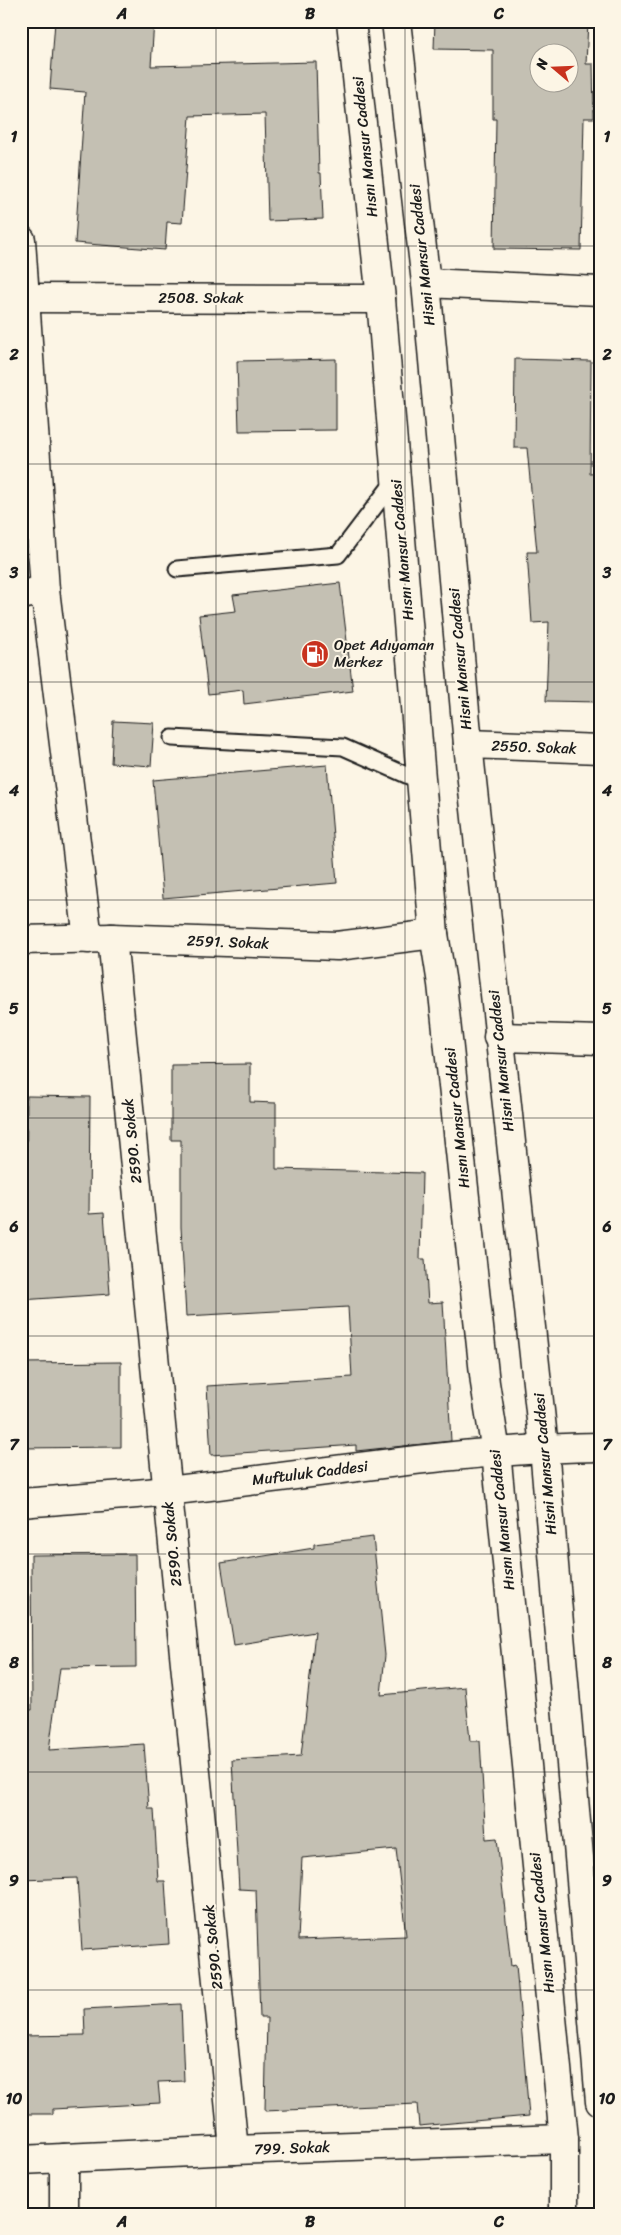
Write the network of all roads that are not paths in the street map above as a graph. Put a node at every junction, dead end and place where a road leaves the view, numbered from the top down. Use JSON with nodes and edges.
{"nodes":[{"id":1,"x":351,"y":21,"type":"edge"},
{"id":2,"x":396,"y":21,"type":"edge"},
{"id":3,"x":21,"y":240,"type":"edge"},
{"id":4,"x":426,"y":283,"type":"junction"},
{"id":5,"x":600,"y":291,"type":"edge"},
{"id":6,"x":23,"y":298,"type":"edge"},
{"id":7,"x":381,"y":299,"type":"junction"},
{"id":8,"x":396,"y":479,"type":"junction"},
{"id":9,"x":177,"y":569,"type":"dead end"},
{"id":10,"x":33,"y":593,"type":"edge"},
{"id":11,"x":172,"y":738,"type":"dead end"},
{"id":12,"x":468,"y":744,"type":"junction"},
{"id":13,"x":600,"y":749,"type":"edge"},
{"id":14,"x":422,"y":782,"type":"junction"},
{"id":15,"x":434,"y":934,"type":"junction"},
{"id":16,"x":100,"y":939,"type":"junction"},
{"id":17,"x":21,"y":940,"type":"edge"},
{"id":18,"x":498,"y":1037,"type":"junction"},
{"id":19,"x":600,"y":1040,"type":"edge"},
{"id":20,"x":600,"y":1447,"type":"edge"},
{"id":21,"x":544,"y":1448,"type":"junction"},
{"id":22,"x":496,"y":1452,"type":"junction"},
{"id":23,"x":167,"y":1491,"type":"junction"},
{"id":24,"x":21,"y":1502,"type":"edge"},
{"id":25,"x":600,"y":2102,"type":"edge"},
{"id":26,"x":564,"y":2139,"type":"junction"},
{"id":27,"x":234,"y":2150,"type":"junction"},
{"id":28,"x":64,"y":2158,"type":"junction"},
{"id":29,"x":21,"y":2160,"type":"edge"},
{"id":30,"x":64,"y":2214,"type":"edge"},
{"id":31,"x":564,"y":2214,"type":"edge"}],
"edges":[{"from":1,"to":7,"type":"main road","name":"Hısnı Mansur Caddesi"},
{"from":2,"to":4,"type":"main road","name":"Hisni Mansur Caddesi"},
{"from":3,"to":6,"type":"main road","name":"2590. Sokak"},
{"from":4,"to":5,"type":"main road"},
{"from":4,"to":12,"type":"main road","name":"Hisni Mansur Caddesi"},
{"from":6,"to":7,"type":"main road","name":"2508. Sokak"},
{"from":6,"to":10,"type":"main road","name":"2590. Sokak"},
{"from":7,"to":8,"type":"main road","name":"Hısnı Mansur Caddesi"},
{"from":8,"to":9,"type":"lane"},
{"from":8,"to":14,"type":"main road","name":"Hısnı Mansur Caddesi"},
{"from":10,"to":16,"type":"main road","name":"2590. Sokak"},
{"from":11,"to":14,"type":"lane"},
{"from":12,"to":13,"type":"main road","name":"2550. Sokak"},
{"from":12,"to":18,"type":"main road","name":"Hisni Mansur Caddesi"},
{"from":14,"to":15,"type":"main road","name":"Hısnı Mansur Caddesi"},
{"from":15,"to":16,"type":"main road","name":"2591. Sokak"},
{"from":15,"to":22,"type":"main road","name":"Hısnı Mansur Caddesi"},
{"from":16,"to":17,"type":"main road","name":"2591. Sokak"},
{"from":16,"to":23,"type":"main road","name":"2590. Sokak"},
{"from":18,"to":19,"type":"main road"},
{"from":18,"to":21,"type":"main road","name":"Hisni Mansur Caddesi"},
{"from":20,"to":21,"type":"main road","name":"Muftuluk Caddesi"},
{"from":21,"to":22,"type":"main road","name":"Muftuluk Caddesi"},
{"from":21,"to":25,"type":"main road","name":"Hisni Mansur Caddesi"},
{"from":22,"to":23,"type":"main road","name":"Muftuluk Caddesi"},
{"from":22,"to":26,"type":"main road","name":"Hısnı Mansur Caddesi"},
{"from":23,"to":24,"type":"main road","name":"Muftuluk Caddesi"},
{"from":23,"to":27,"type":"main road","name":"2590. Sokak"},
{"from":26,"to":27,"type":"main road","name":"799. Sokak"},
{"from":26,"to":31,"type":"main road","name":"Hısnı Mansur Caddesi"},
{"from":27,"to":28,"type":"main road","name":"799. Sokak"},
{"from":28,"to":29,"type":"main road","name":"799. Sokak"},
{"from":28,"to":30,"type":"main road"}]}
